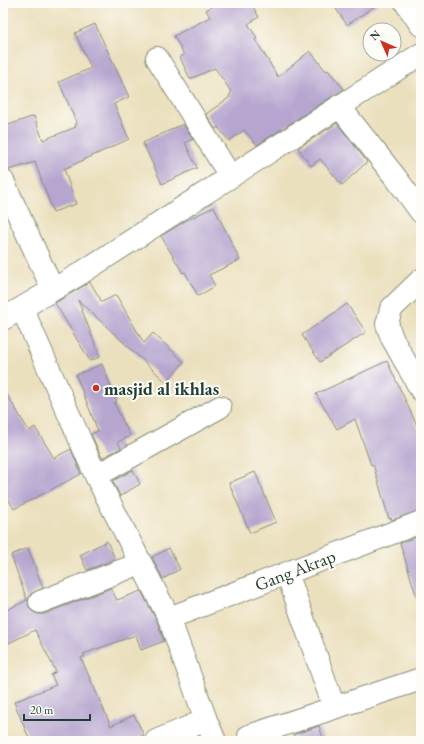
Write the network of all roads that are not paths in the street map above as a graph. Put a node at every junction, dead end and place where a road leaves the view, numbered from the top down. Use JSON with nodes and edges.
{"nodes":[{"id":1,"x":406,"y":3,"type":"edge"},
{"id":2,"x":421,"y":26,"type":"edge"},
{"id":3,"x":421,"y":54,"type":"edge"},
{"id":4,"x":158,"y":58,"type":"dead end"},
{"id":5,"x":339,"y":106,"type":"junction"},
{"id":6,"x":230,"y":176,"type":"junction"},
{"id":7,"x":3,"y":181,"type":"edge"},
{"id":8,"x":421,"y":212,"type":"edge"},
{"id":9,"x":421,"y":280,"type":"edge"},
{"id":10,"x":53,"y":290,"type":"junction"},
{"id":11,"x":22,"y":308,"type":"junction"},
{"id":12,"x":3,"y":319,"type":"edge"},
{"id":13,"x":421,"y":390,"type":"edge"},
{"id":14,"x":220,"y":406,"type":"dead end"},
{"id":15,"x":96,"y":476,"type":"junction"},
{"id":16,"x":421,"y":522,"type":"edge"},
{"id":17,"x":141,"y":563,"type":"junction"},
{"id":18,"x":287,"y":573,"type":"junction"},
{"id":19,"x":40,"y":602,"type":"dead end"},
{"id":20,"x":169,"y":618,"type":"junction"},
{"id":21,"x":421,"y":679,"type":"edge"},
{"id":22,"x":334,"y":707,"type":"junction"},
{"id":23,"x":206,"y":720,"type":"junction"},
{"id":24,"x":249,"y":736,"type":"dead end"},
{"id":25,"x":156,"y":741,"type":"edge"},
{"id":26,"x":214,"y":741,"type":"edge"}],
"edges":[{"from":1,"to":2,"type":"street"},
{"from":3,"to":5,"type":"street"},
{"from":4,"to":6,"type":"street"},
{"from":5,"to":6,"type":"street"},
{"from":5,"to":8,"type":"street"},
{"from":6,"to":10,"type":"street"},
{"from":7,"to":10,"type":"street"},
{"from":9,"to":13,"type":"street"},
{"from":10,"to":11,"type":"street"},
{"from":11,"to":12,"type":"street"},
{"from":11,"to":15,"type":"street"},
{"from":14,"to":15,"type":"street"},
{"from":15,"to":17,"type":"street"},
{"from":16,"to":18,"type":"street","name":"Gang Akrap"},
{"from":17,"to":19,"type":"street"},
{"from":17,"to":20,"type":"street"},
{"from":18,"to":20,"type":"street","name":"Gang Akrap"},
{"from":18,"to":22,"type":"street"},
{"from":20,"to":23,"type":"street"},
{"from":21,"to":22,"type":"street"},
{"from":22,"to":24,"type":"street"},
{"from":23,"to":25,"type":"street"},
{"from":23,"to":26,"type":"street"}]}
